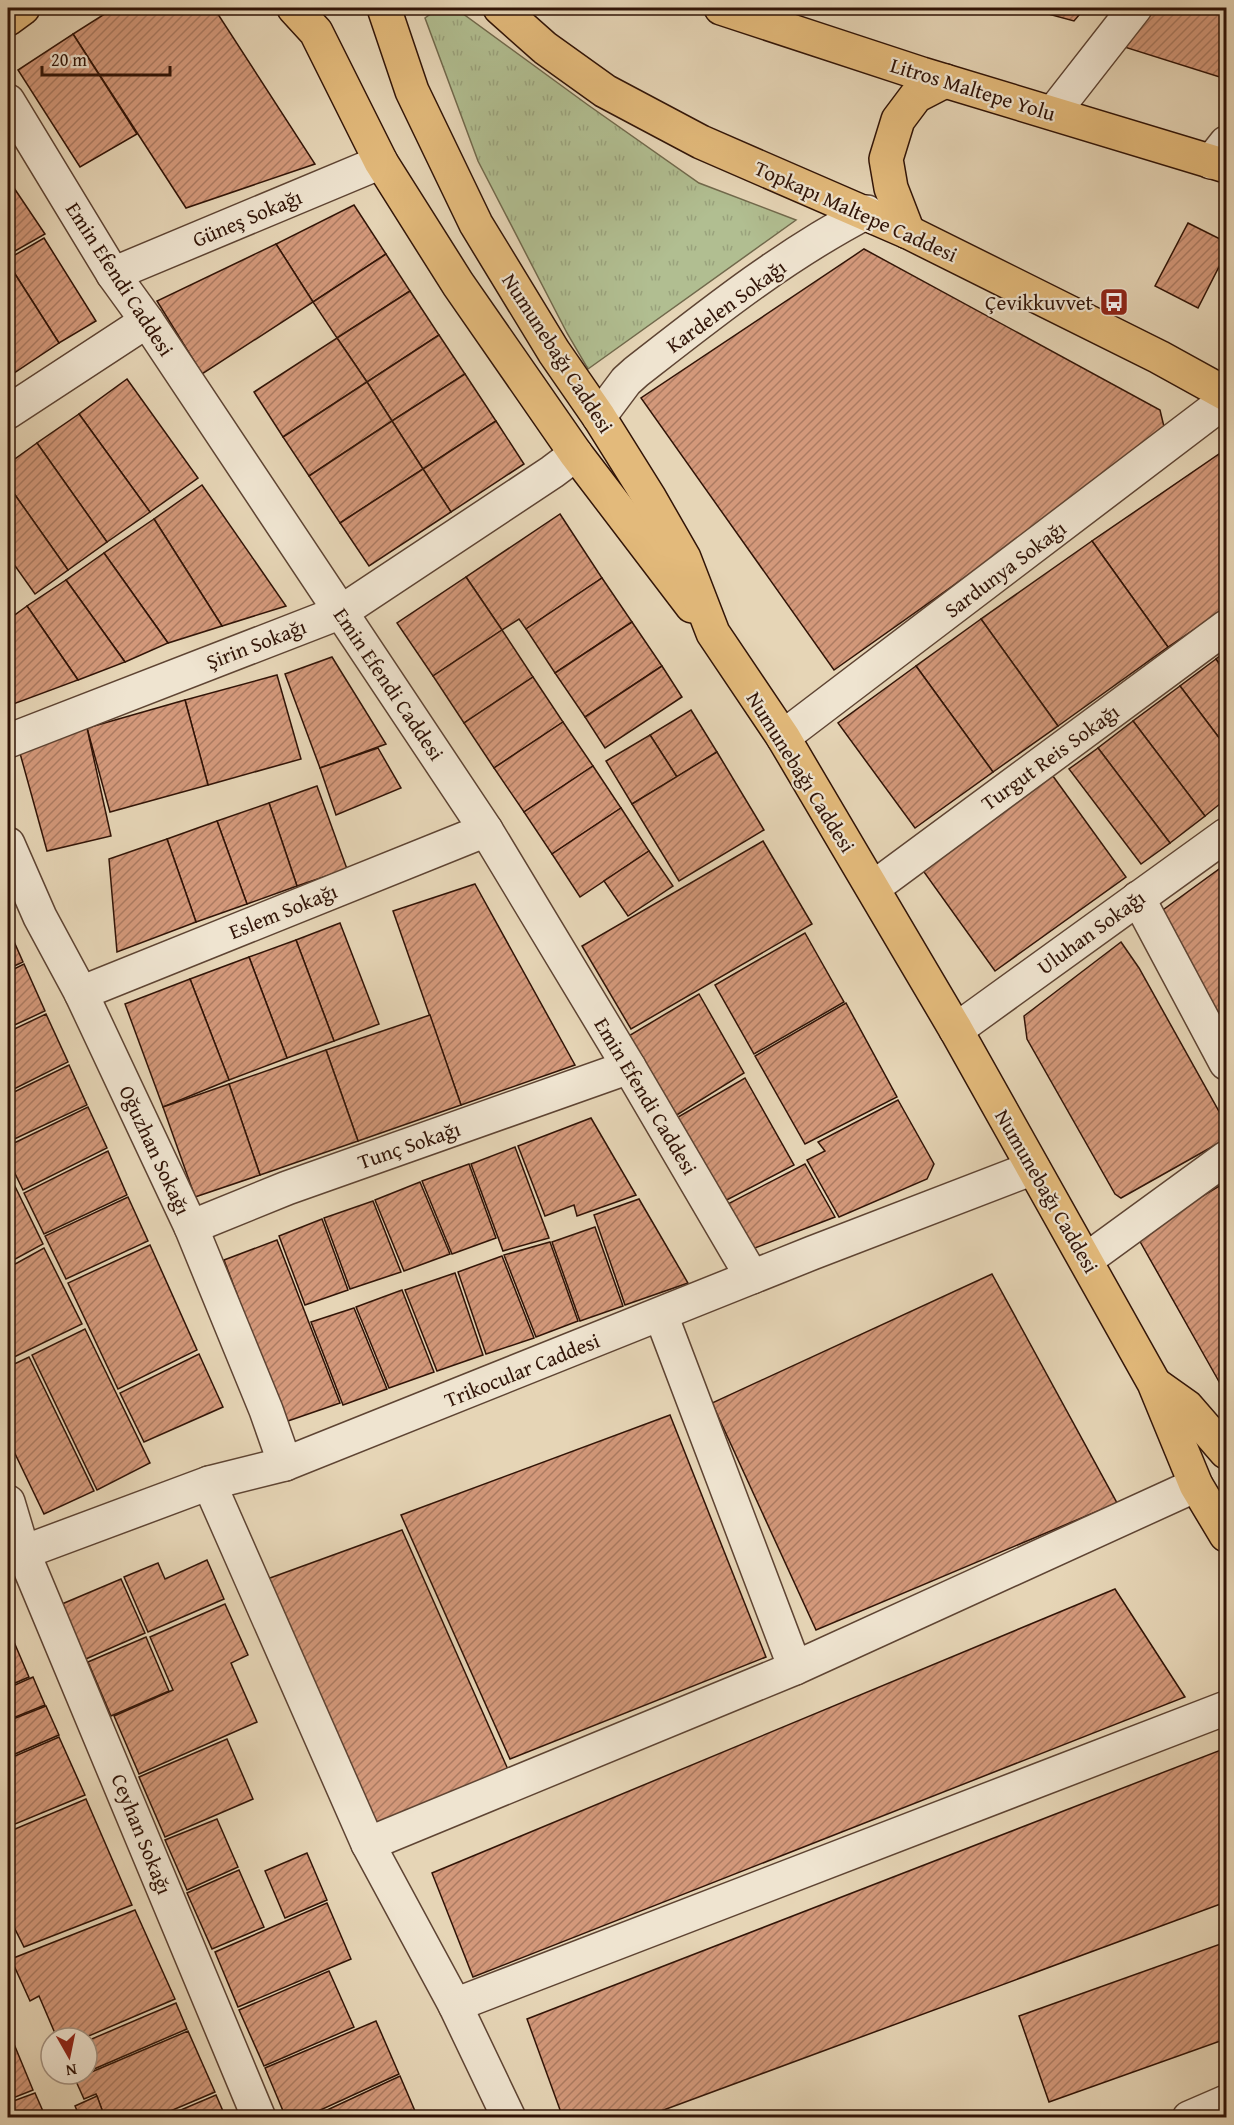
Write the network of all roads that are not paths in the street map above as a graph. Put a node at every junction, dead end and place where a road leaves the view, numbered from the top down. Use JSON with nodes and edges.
{"nodes":[{"id":1,"x":24,"y":8,"type":"edge"},
{"id":2,"x":294,"y":8,"type":"edge"},
{"id":3,"x":384,"y":8,"type":"edge"},
{"id":4,"x":500,"y":8,"type":"edge"},
{"id":5,"x":721,"y":8,"type":"edge"},
{"id":6,"x":1135,"y":8,"type":"edge"},
{"id":7,"x":8,"y":19,"type":"edge"},
{"id":8,"x":315,"y":20,"type":"edge"},
{"id":9,"x":945,"y":81,"type":"junction"},
{"id":10,"x":8,"y":101,"type":"edge"},
{"id":11,"x":1053,"y":113,"type":"junction"},
{"id":12,"x":1221,"y":157,"type":"edge"},
{"id":13,"x":381,"y":162,"type":"junction"},
{"id":14,"x":867,"y":212,"type":"junction"},
{"id":15,"x":908,"y":232,"type":"junction"},
{"id":16,"x":113,"y":274,"type":"junction"},
{"id":17,"x":147,"y":321,"type":"junction"},
{"id":18,"x":1227,"y":394,"type":"edge"},
{"id":19,"x":1227,"y":400,"type":"edge"},
{"id":20,"x":8,"y":412,"type":"edge"},
{"id":21,"x":599,"y":417,"type":"junction"},
{"id":22,"x":576,"y":454,"type":"junction"},
{"id":23,"x":341,"y":612,"type":"junction"},
{"id":24,"x":1227,"y":627,"type":"edge"},
{"id":25,"x":713,"y":633,"type":"junction"},
{"id":26,"x":783,"y":737,"type":"junction"},
{"id":27,"x":8,"y":741,"type":"edge"},
{"id":28,"x":486,"y":830,"type":"junction"},
{"id":29,"x":1227,"y":835,"type":"edge"},
{"id":30,"x":8,"y":844,"type":"edge"},
{"id":31,"x":873,"y":888,"type":"junction"},
{"id":32,"x":1138,"y":898,"type":"junction"},
{"id":33,"x":81,"y":993,"type":"junction"},
{"id":34,"x":956,"y":1030,"type":"junction"},
{"id":35,"x":1227,"y":1063,"type":"edge"},
{"id":36,"x":629,"y":1066,"type":"junction"},
{"id":37,"x":1227,"y":1158,"type":"edge"},
{"id":38,"x":1033,"y":1168,"type":"junction"},
{"id":39,"x":191,"y":1227,"type":"junction"},
{"id":40,"x":1086,"y":1260,"type":"junction"},
{"id":41,"x":753,"y":1277,"type":"junction"},
{"id":42,"x":661,"y":1315,"type":"junction"},
{"id":43,"x":1154,"y":1383,"type":"junction"},
{"id":44,"x":1227,"y":1452,"type":"edge"},
{"id":45,"x":285,"y":1464,"type":"junction"},
{"id":46,"x":209,"y":1482,"type":"junction"},
{"id":47,"x":1196,"y":1485,"type":"junction"},
{"id":48,"x":8,"y":1502,"type":"edge"},
{"id":49,"x":1227,"y":1535,"type":"edge"},
{"id":50,"x":15,"y":1555,"type":"edge"},
{"id":51,"x":795,"y":1668,"type":"junction"},
{"id":52,"x":1227,"y":1708,"type":"edge"},
{"id":53,"x":368,"y":1844,"type":"junction"},
{"id":54,"x":455,"y":2006,"type":"junction"},
{"id":55,"x":1227,"y":2102,"type":"edge"},
{"id":56,"x":259,"y":2118,"type":"edge"},
{"id":57,"x":509,"y":2118,"type":"edge"},
{"id":58,"x":1189,"y":2118,"type":"edge"}],
"edges":[{"from":1,"to":7,"type":"main road"},
{"from":2,"to":8,"type":"main road"},
{"from":3,"to":21,"type":"main road","name":"Numunebağı Caddesi"},
{"from":4,"to":14,"type":"main road","name":"Topkapı Maltepe Caddesi"},
{"from":5,"to":9,"type":"main road","name":"Litros Maltepe Yolu"},
{"from":6,"to":11,"type":"street"},
{"from":8,"to":13,"type":"main road"},
{"from":9,"to":11,"type":"main road","name":"Litros Maltepe Yolu"},
{"from":9,"to":15,"type":"main road"},
{"from":10,"to":16,"type":"street","name":"Emin Efendi Caddesi"},
{"from":11,"to":12,"type":"main road","name":"Litros Maltepe Yolu"},
{"from":13,"to":16,"type":"street","name":"Güneş Sokağı"},
{"from":13,"to":22,"type":"main road"},
{"from":14,"to":15,"type":"main road","name":"Topkapı Maltepe Caddesi"},
{"from":14,"to":21,"type":"street","name":"Kardelen Sokağı"},
{"from":15,"to":18,"type":"main road","name":"Topkapı Maltepe Caddesi"},
{"from":16,"to":17,"type":"street","name":"Emin Efendi Caddesi"},
{"from":17,"to":20,"type":"street"},
{"from":17,"to":23,"type":"street","name":"Emin Efendi Caddesi"},
{"from":19,"to":26,"type":"street","name":"Sardunya Sokağı"},
{"from":21,"to":25,"type":"main road","name":"Numunebağı Caddesi"},
{"from":22,"to":23,"type":"street","name":"Şirin Sokağı"},
{"from":22,"to":25,"type":"main road"},
{"from":23,"to":27,"type":"street","name":"Şirin Sokağı"},
{"from":23,"to":28,"type":"street","name":"Emin Efendi Caddesi"},
{"from":24,"to":31,"type":"street","name":"Turgut Reis Sokağı"},
{"from":25,"to":26,"type":"main road","name":"Numunebağı Caddesi"},
{"from":26,"to":31,"type":"main road","name":"Numunebağı Caddesi"},
{"from":28,"to":33,"type":"street","name":"Eslem Sokağı"},
{"from":28,"to":36,"type":"street","name":"Emin Efendi Caddesi"},
{"from":29,"to":32,"type":"street","name":"Uluhan Sokağı"},
{"from":30,"to":33,"type":"street","name":"Oğuzhan Sokağı"},
{"from":31,"to":34,"type":"main road","name":"Numunebağı Caddesi"},
{"from":32,"to":34,"type":"street","name":"Uluhan Sokağı"},
{"from":32,"to":35,"type":"street"},
{"from":33,"to":39,"type":"street","name":"Oğuzhan Sokağı"},
{"from":34,"to":38,"type":"main road","name":"Numunebağı Caddesi"},
{"from":36,"to":39,"type":"street","name":"Tunç Sokağı"},
{"from":36,"to":41,"type":"street","name":"Emin Efendi Caddesi"},
{"from":37,"to":40,"type":"street"},
{"from":38,"to":40,"type":"main road","name":"Numunebağı Caddesi"},
{"from":38,"to":41,"type":"street","name":"Trikocular Caddesi"},
{"from":39,"to":45,"type":"street","name":"Oğuzhan Sokağı"},
{"from":40,"to":43,"type":"main road","name":"Numunebağı Caddesi"},
{"from":41,"to":42,"type":"street","name":"Trikocular Caddesi"},
{"from":42,"to":45,"type":"street","name":"Trikocular Caddesi"},
{"from":42,"to":51,"type":"street"},
{"from":43,"to":44,"type":"main road"},
{"from":43,"to":47,"type":"main road","name":"Numunebağı Caddesi"},
{"from":45,"to":46,"type":"street","name":"Trikocular Caddesi"},
{"from":46,"to":50,"type":"street","name":"Trikocular Caddesi"},
{"from":46,"to":53,"type":"street"},
{"from":47,"to":49,"type":"main road","name":"Numunebağı Caddesi"},
{"from":47,"to":51,"type":"street"},
{"from":48,"to":50,"type":"street","name":"Ceyhan Sokağı"},
{"from":50,"to":56,"type":"street","name":"Ceyhan Sokağı"},
{"from":51,"to":53,"type":"street"},
{"from":52,"to":54,"type":"street"},
{"from":53,"to":54,"type":"street"},
{"from":54,"to":57,"type":"street"},
{"from":55,"to":58,"type":"street"}]}
